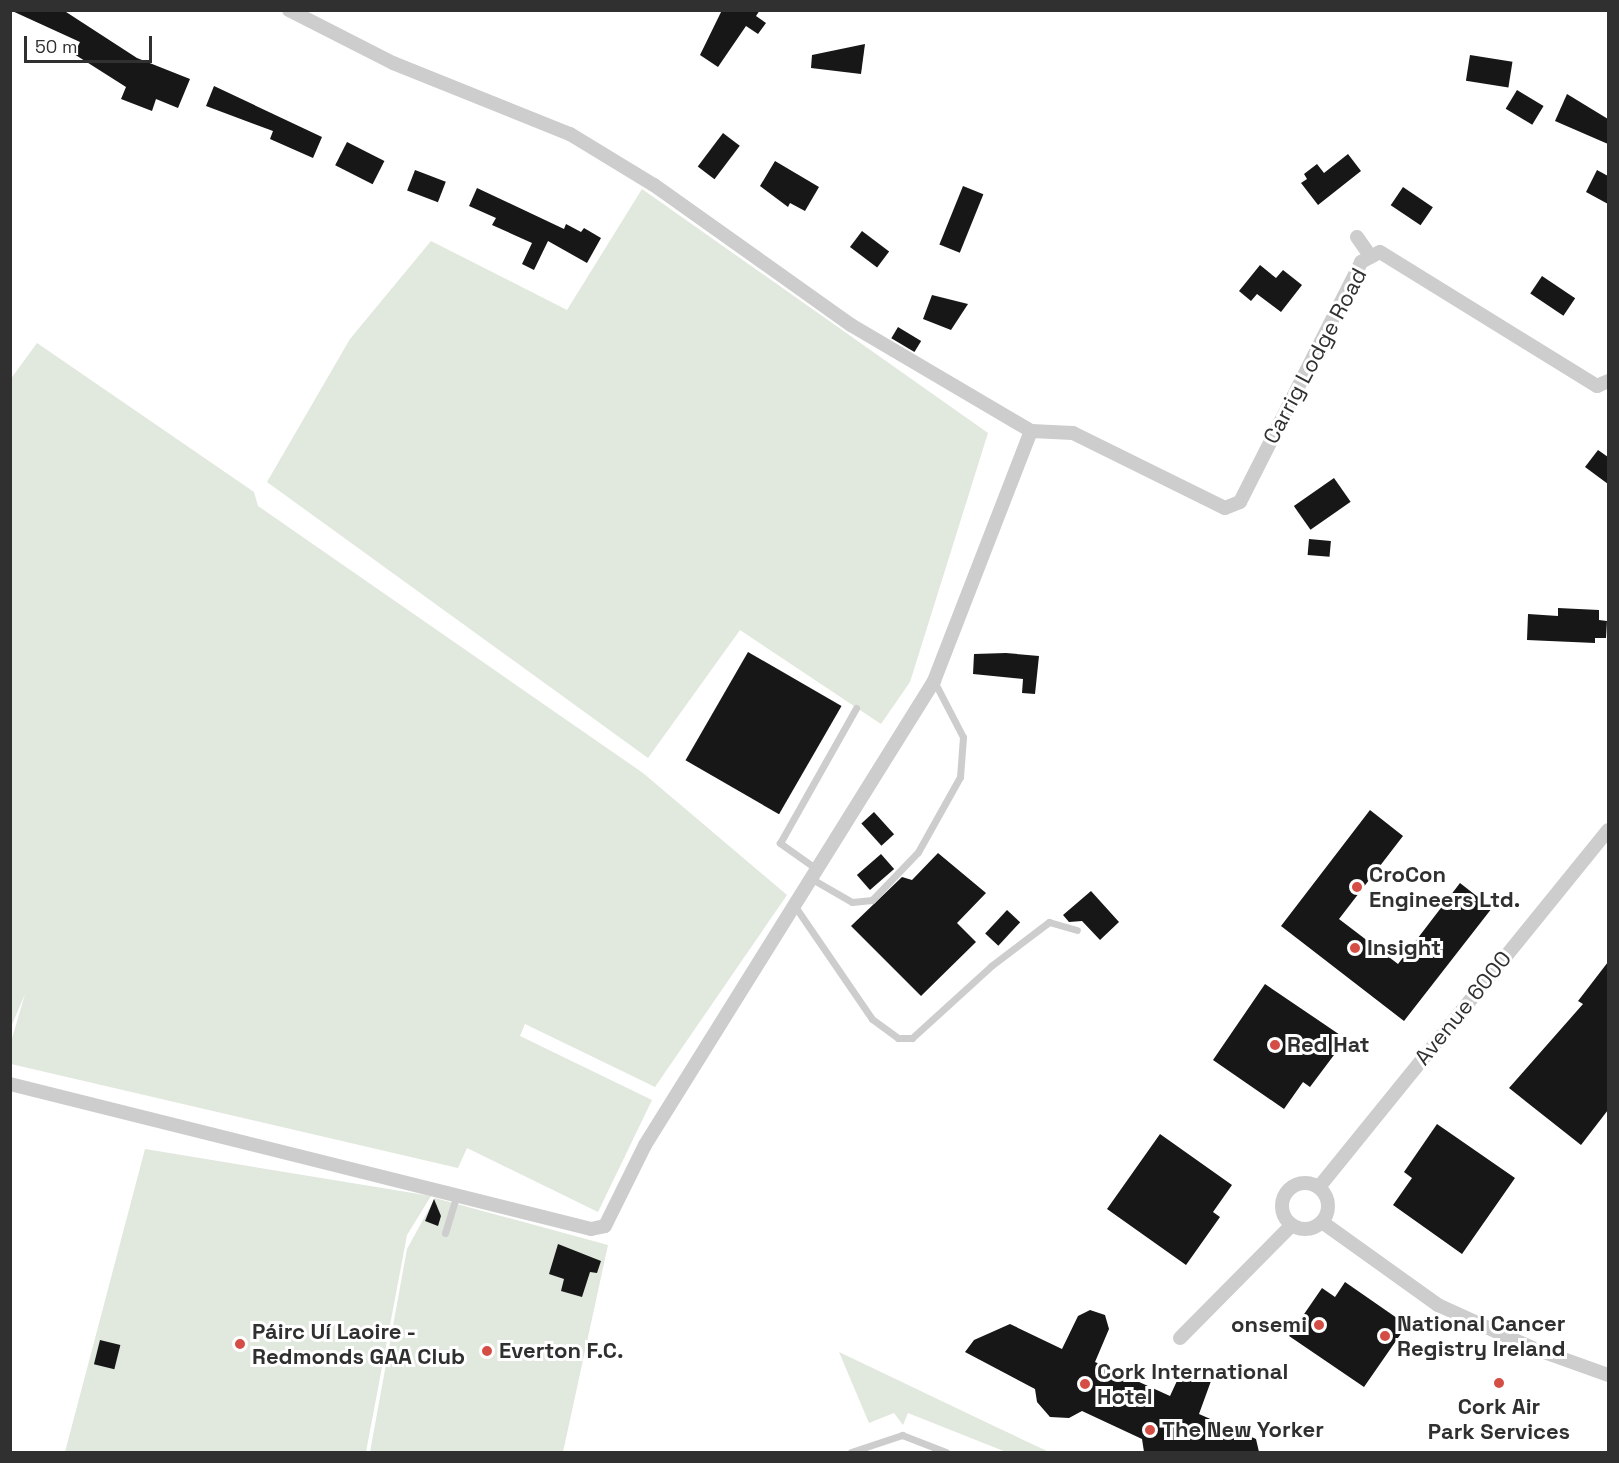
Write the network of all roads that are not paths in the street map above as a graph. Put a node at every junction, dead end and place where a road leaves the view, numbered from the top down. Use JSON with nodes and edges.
{"nodes":[{"id":1,"x":290,"y":10,"type":"edge"},
{"id":2,"x":1357,"y":237,"type":"dead end"},
{"id":3,"x":1371,"y":257,"type":"junction"},
{"id":4,"x":1608,"y":381,"type":"edge"},
{"id":5,"x":1031,"y":431,"type":"junction"},
{"id":6,"x":934,"y":681,"type":"junction"},
{"id":7,"x":856,"y":708,"type":"dead end"},
{"id":8,"x":1608,"y":830,"type":"edge"},
{"id":9,"x":815,"y":875,"type":"junction"},
{"id":10,"x":794,"y":905,"type":"junction"},
{"id":11,"x":1077,"y":930,"type":"dead end"},
{"id":12,"x":10,"y":1084,"type":"edge"},
{"id":13,"x":1319,"y":1187,"type":"junction"},
{"id":14,"x":458,"y":1192,"type":"junction"},
{"id":15,"x":1322,"y":1222,"type":"junction"},
{"id":16,"x":1292,"y":1225,"type":"junction"},
{"id":17,"x":445,"y":1233,"type":"dead end"},
{"id":18,"x":1180,"y":1338,"type":"dead end"},
{"id":19,"x":1608,"y":1375,"type":"edge"},
{"id":20,"x":851,"y":1452,"type":"edge"},
{"id":21,"x":946,"y":1452,"type":"edge"}],
"edges":[{"from":1,"to":5,"type":"street"},
{"from":2,"to":3,"type":"street"},
{"from":3,"to":4,"type":"street","name":"Carrig Lodge Road"},
{"from":3,"to":5,"type":"street","name":"Carrig Lodge Road"},
{"from":5,"to":6,"type":"street"},
{"from":6,"to":9,"type":"street"},
{"from":6,"to":9,"type":"lane"},
{"from":7,"to":9,"type":"lane"},
{"from":8,"to":13,"type":"street","name":"Avenue 6000"},
{"from":9,"to":10,"type":"street"},
{"from":10,"to":11,"type":"lane"},
{"from":10,"to":14,"type":"street"},
{"from":12,"to":14,"type":"street"},
{"from":13,"to":15,"type":"street"},
{"from":13,"to":16,"type":"street"},
{"from":14,"to":17,"type":"lane"},
{"from":15,"to":16,"type":"street"},
{"from":15,"to":19,"type":"street"},
{"from":16,"to":18,"type":"street"},
{"from":20,"to":21,"type":"lane"}]}
